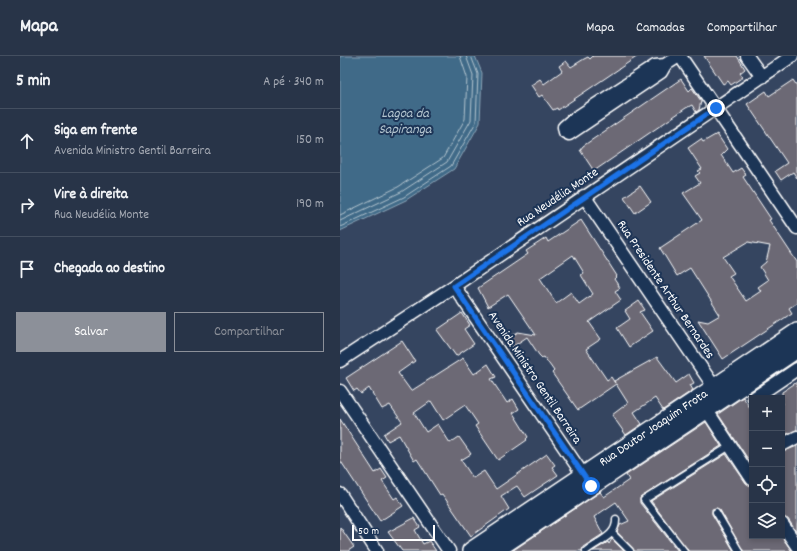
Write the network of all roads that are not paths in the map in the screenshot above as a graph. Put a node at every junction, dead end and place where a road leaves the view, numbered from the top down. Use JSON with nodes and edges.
{"nodes":[{"id":1,"x":680,"y":56,"type":"edge"},
{"id":2,"x":748,"y":56,"type":"edge"},
{"id":3,"x":792,"y":56,"type":"edge"},
{"id":4,"x":665,"y":65,"type":"junction"},
{"id":5,"x":762,"y":77,"type":"junction"},
{"id":6,"x":716,"y":108,"type":"junction"},
{"id":7,"x":584,"y":196,"type":"junction"},
{"id":8,"x":797,"y":228,"type":"edge"},
{"id":9,"x":454,"y":286,"type":"junction"},
{"id":10,"x":797,"y":332,"type":"edge"},
{"id":11,"x":797,"y":349,"type":"edge"},
{"id":12,"x":340,"y":362,"type":"edge"},
{"id":13,"x":797,"y":369,"type":"edge"},
{"id":14,"x":340,"y":391,"type":"edge"},
{"id":15,"x":719,"y":394,"type":"junction"},
{"id":16,"x":758,"y":395,"type":"edge"},
{"id":17,"x":702,"y":404,"type":"junction"},
{"id":18,"x":797,"y":436,"type":"edge"},
{"id":19,"x":785,"y":443,"type":"edge"},
{"id":20,"x":730,"y":446,"type":"junction"},
{"id":21,"x":749,"y":474,"type":"edge"},
{"id":22,"x":588,"y":481,"type":"junction"},
{"id":23,"x":340,"y":494,"type":"edge"},
{"id":24,"x":716,"y":512,"type":"dead end"},
{"id":25,"x":616,"y":519,"type":"dead end"},
{"id":26,"x":785,"y":528,"type":"edge"},
{"id":27,"x":612,"y":533,"type":"junction"},
{"id":28,"x":797,"y":546,"type":"edge"},
{"id":29,"x":377,"y":551,"type":"edge"},
{"id":30,"x":450,"y":551,"type":"edge"},
{"id":31,"x":471,"y":551,"type":"edge"},
{"id":32,"x":494,"y":551,"type":"edge"},
{"id":33,"x":586,"y":551,"type":"edge"},
{"id":34,"x":630,"y":551,"type":"edge"},
{"id":35,"x":684,"y":551,"type":"edge"},
{"id":36,"x":739,"y":551,"type":"edge"}],
"edges":[{"from":1,"to":4,"type":"street"},
{"from":1,"to":6,"type":"street"},
{"from":2,"to":5,"type":"street"},
{"from":3,"to":5,"type":"street","name":"Rua Neudélia Monte"},
{"from":4,"to":4,"type":"street"},
{"from":5,"to":6,"type":"street","name":"Rua Neudélia Monte"},
{"from":6,"to":7,"type":"street","name":"Rua Neudélia Monte"},
{"from":6,"to":8,"type":"street"},
{"from":7,"to":9,"type":"street","name":"Rua Neudélia Monte"},
{"from":7,"to":15,"type":"street","name":"Rua Presidente Arthur Bernardes"},
{"from":9,"to":12,"type":"street","name":"Rua Neudélia Monte"},
{"from":9,"to":22,"type":"street","name":"Avenida Ministro Gentil Barreira"},
{"from":10,"to":15,"type":"street","name":"Rua Doutor Joaquim Frota"},
{"from":11,"to":15,"type":"street","name":"Rua Doutor Joaquim Frota"},
{"from":13,"to":16,"type":"street"},
{"from":14,"to":30,"type":"street"},
{"from":15,"to":17,"type":"street","name":"Rua Doutor Joaquim Frota"},
{"from":17,"to":20,"type":"street"},
{"from":17,"to":22,"type":"street","name":"Rua Doutor Joaquim Frota"},
{"from":18,"to":19,"type":"street"},
{"from":20,"to":21,"type":"street"},
{"from":20,"to":35,"type":"lane"},
{"from":22,"to":31,"type":"street","name":"Rua Doutor Joaquim Frota"},
{"from":22,"to":32,"type":"street","name":"Rua Doutor Joaquim Frota"},
{"from":23,"to":29,"type":"street"},
{"from":24,"to":36,"type":"lane"},
{"from":25,"to":27,"type":"lane"},
{"from":26,"to":28,"type":"street"},
{"from":27,"to":33,"type":"lane"},
{"from":27,"to":34,"type":"lane"}]}
